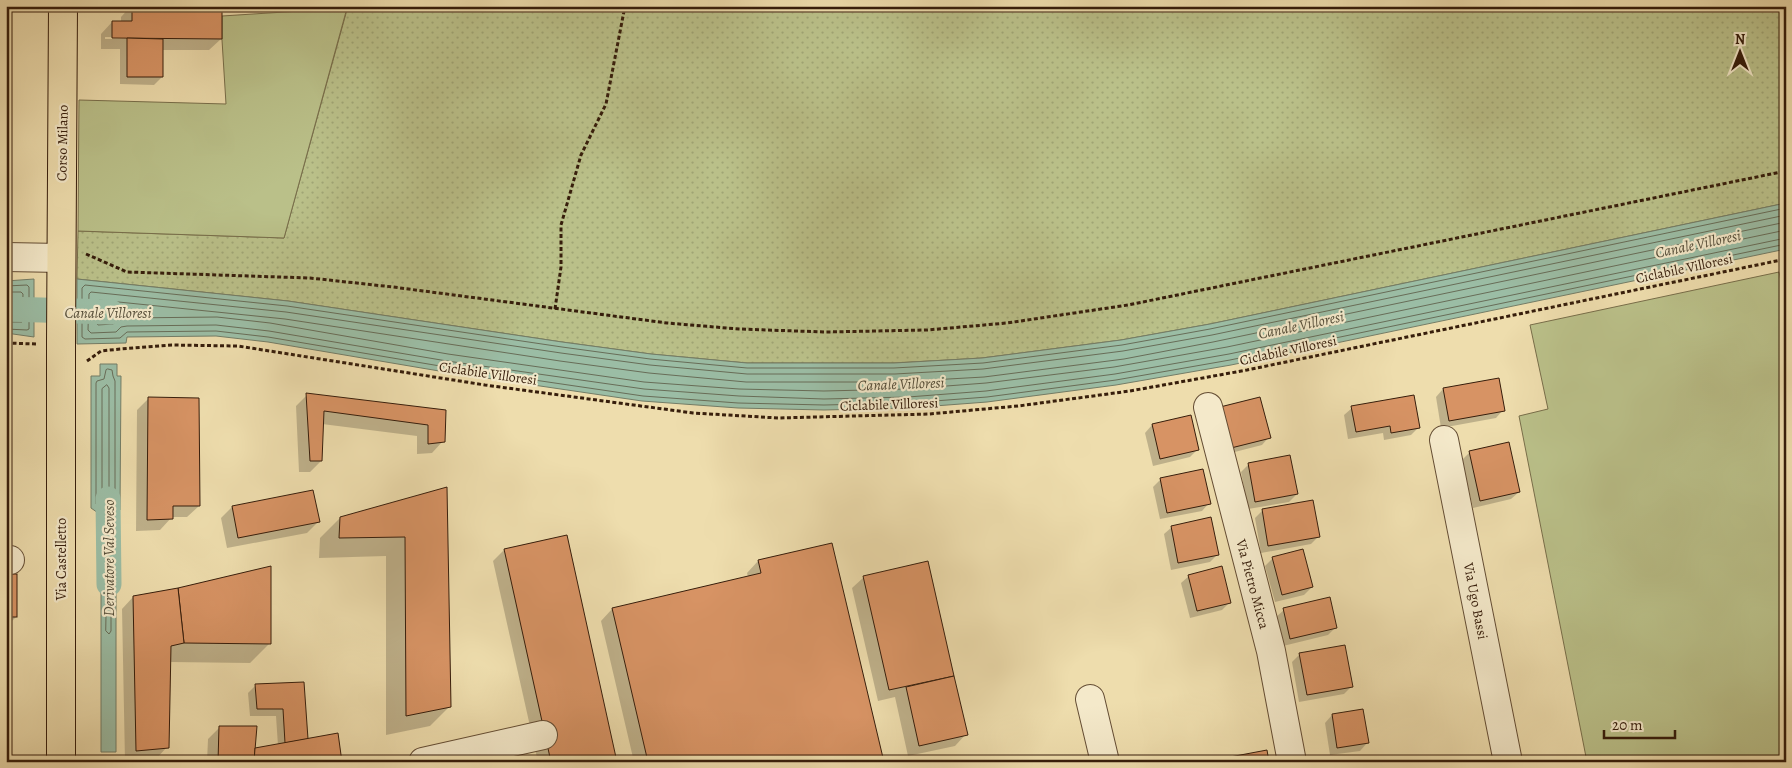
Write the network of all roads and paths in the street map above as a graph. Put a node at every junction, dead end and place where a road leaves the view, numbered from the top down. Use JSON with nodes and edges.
{"nodes":[{"id":1,"x":63,"y":6,"type":"edge"},
{"id":2,"x":625,"y":6,"type":"edge"},
{"id":3,"x":1786,"y":171,"type":"edge"},
{"id":4,"x":6,"y":257,"type":"edge"},
{"id":5,"x":1786,"y":258,"type":"edge"},
{"id":6,"x":61,"y":260,"type":"junction"},
{"id":7,"x":555,"y":309,"type":"junction"},
{"id":8,"x":6,"y":343,"type":"edge"},
{"id":9,"x":30,"y":343,"type":"dead end"},
{"id":10,"x":69,"y":353,"type":"junction"},
{"id":11,"x":1208,"y":407,"type":"dead end"},
{"id":12,"x":1444,"y":440,"type":"dead end"},
{"id":13,"x":1090,"y":699,"type":"dead end"},
{"id":14,"x":543,"y":735,"type":"dead end"},
{"id":15,"x":61,"y":762,"type":"edge"},
{"id":16,"x":423,"y":762,"type":"edge"},
{"id":17,"x":1105,"y":762,"type":"edge"},
{"id":18,"x":1292,"y":762,"type":"edge"},
{"id":19,"x":1508,"y":762,"type":"edge"}],
"edges":[{"from":1,"to":6,"type":"main road","name":"Corso Milano"},
{"from":2,"to":7,"type":"path"},
{"from":3,"to":7,"type":"path"},
{"from":4,"to":6,"type":"street"},
{"from":5,"to":10,"type":"path","name":"Ciclabile Villoresi"},
{"from":6,"to":7,"type":"path"},
{"from":6,"to":10,"type":"main road","name":"Corso Milano"},
{"from":8,"to":9,"type":"path"},
{"from":10,"to":15,"type":"main road","name":"Via Castelletto"},
{"from":11,"to":18,"type":"street","name":"Via Pietro Micca"},
{"from":12,"to":19,"type":"street","name":"Via Ugo Bassi"},
{"from":13,"to":17,"type":"street"},
{"from":14,"to":16,"type":"street"}]}
